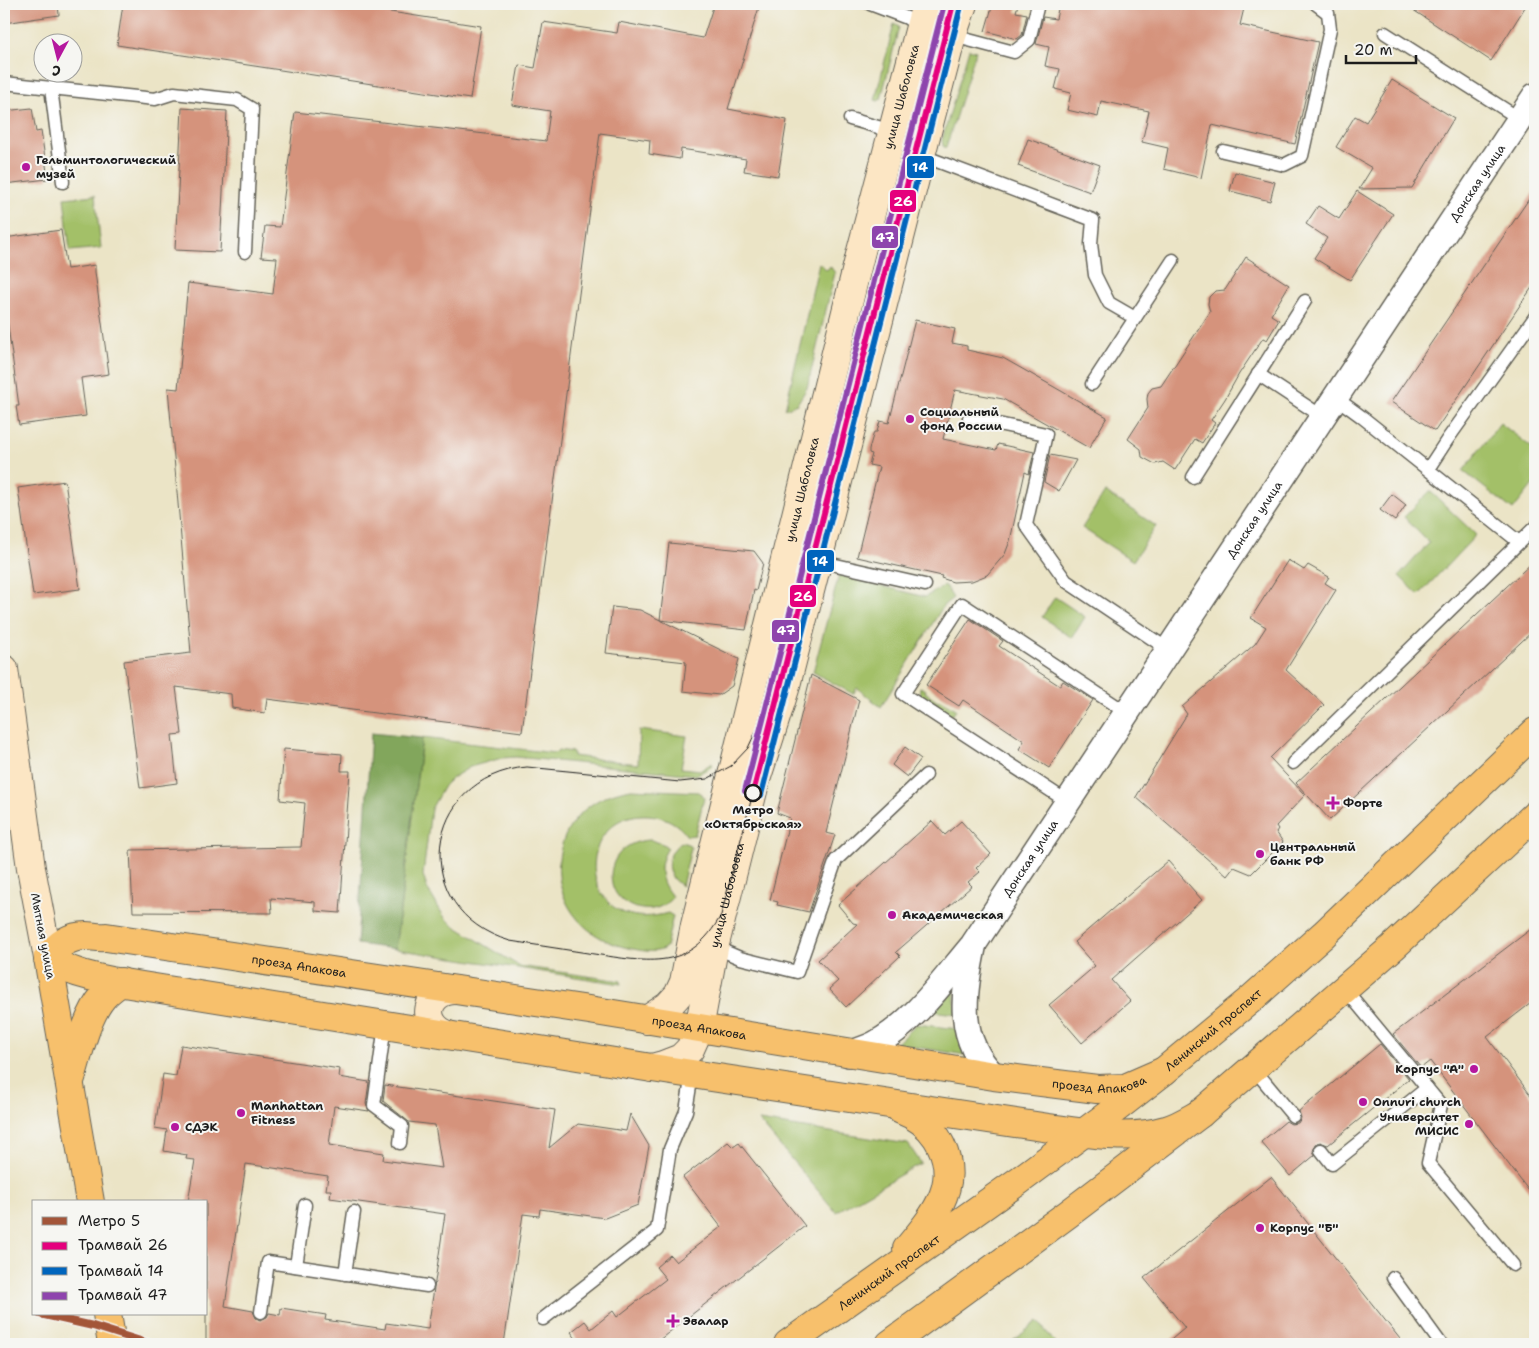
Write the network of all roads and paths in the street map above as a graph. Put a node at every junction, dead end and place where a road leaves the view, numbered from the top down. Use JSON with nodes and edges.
{"nodes":[{"id":1,"x":870,"y":4,"type":"edge"},
{"id":2,"x":963,"y":4,"type":"edge"},
{"id":3,"x":1038,"y":4,"type":"edge"},
{"id":4,"x":1316,"y":4,"type":"edge"},
{"id":5,"x":922,"y":15,"type":"edge"},
{"id":6,"x":1386,"y":33,"type":"dead end"},
{"id":7,"x":952,"y":36,"type":"junction"},
{"id":8,"x":4,"y":83,"type":"edge"},
{"id":9,"x":51,"y":88,"type":"junction"},
{"id":10,"x":1530,"y":107,"type":"edge"},
{"id":11,"x":850,"y":119,"type":"dead end"},
{"id":12,"x":891,"y":134,"type":"junction"},
{"id":13,"x":1223,"y":150,"type":"dead end"},
{"id":14,"x":921,"y":154,"type":"junction"},
{"id":15,"x":63,"y":182,"type":"dead end"},
{"id":16,"x":245,"y":252,"type":"dead end"},
{"id":17,"x":1173,"y":260,"type":"dead end"},
{"id":18,"x":1305,"y":301,"type":"dead end"},
{"id":19,"x":1134,"y":318,"type":"junction"},
{"id":20,"x":1535,"y":318,"type":"edge"},
{"id":21,"x":1258,"y":374,"type":"junction"},
{"id":22,"x":1092,"y":384,"type":"dead end"},
{"id":23,"x":1330,"y":408,"type":"junction"},
{"id":24,"x":968,"y":418,"type":"dead end"},
{"id":25,"x":1428,"y":469,"type":"junction"},
{"id":26,"x":1193,"y":477,"type":"dead end"},
{"id":27,"x":1535,"y":527,"type":"edge"},
{"id":28,"x":1518,"y":542,"type":"junction"},
{"id":29,"x":818,"y":561,"type":"junction"},
{"id":30,"x":925,"y":585,"type":"dead end"},
{"id":31,"x":1169,"y":650,"type":"junction"},
{"id":32,"x":4,"y":669,"type":"edge"},
{"id":33,"x":1127,"y":713,"type":"junction"},
{"id":34,"x":7,"y":722,"type":"edge"},
{"id":35,"x":1535,"y":732,"type":"edge"},
{"id":36,"x":1293,"y":763,"type":"dead end"},
{"id":37,"x":926,"y":775,"type":"dead end"},
{"id":38,"x":1068,"y":802,"type":"junction"},
{"id":39,"x":1535,"y":815,"type":"edge"},
{"id":40,"x":695,"y":925,"type":"junction"},
{"id":41,"x":973,"y":945,"type":"junction"},
{"id":42,"x":714,"y":948,"type":"junction"},
{"id":43,"x":48,"y":958,"type":"junction"},
{"id":44,"x":121,"y":982,"type":"junction"},
{"id":45,"x":1345,"y":988,"type":"junction"},
{"id":46,"x":455,"y":990,"type":"junction"},
{"id":47,"x":647,"y":1020,"type":"junction"},
{"id":48,"x":385,"y":1025,"type":"junction"},
{"id":49,"x":699,"y":1029,"type":"junction"},
{"id":50,"x":448,"y":1035,"type":"junction"},
{"id":51,"x":849,"y":1054,"type":"junction"},
{"id":52,"x":652,"y":1068,"type":"junction"},
{"id":53,"x":1254,"y":1069,"type":"junction"},
{"id":54,"x":1164,"y":1071,"type":"junction"},
{"id":55,"x":692,"y":1074,"type":"junction"},
{"id":56,"x":994,"y":1076,"type":"junction"},
{"id":57,"x":69,"y":1082,"type":"junction"},
{"id":58,"x":1427,"y":1088,"type":"junction"},
{"id":59,"x":879,"y":1102,"type":"junction"},
{"id":60,"x":1201,"y":1114,"type":"junction"},
{"id":61,"x":1293,"y":1116,"type":"dead end"},
{"id":62,"x":1085,"y":1132,"type":"junction"},
{"id":63,"x":400,"y":1143,"type":"dead end"},
{"id":64,"x":1321,"y":1150,"type":"dead end"},
{"id":65,"x":90,"y":1200,"type":"edge"},
{"id":66,"x":305,"y":1205,"type":"dead end"},
{"id":67,"x":354,"y":1212,"type":"dead end"},
{"id":68,"x":1512,"y":1265,"type":"dead end"},
{"id":69,"x":296,"y":1266,"type":"junction"},
{"id":70,"x":345,"y":1274,"type":"junction"},
{"id":71,"x":885,"y":1275,"type":"junction"},
{"id":72,"x":1393,"y":1278,"type":"dead end"},
{"id":73,"x":427,"y":1286,"type":"dead end"},
{"id":74,"x":260,"y":1312,"type":"dead end"},
{"id":75,"x":107,"y":1316,"type":"edge"},
{"id":76,"x":543,"y":1319,"type":"dead end"},
{"id":77,"x":112,"y":1344,"type":"edge"},
{"id":78,"x":788,"y":1344,"type":"edge"},
{"id":79,"x":890,"y":1344,"type":"edge"},
{"id":80,"x":1441,"y":1344,"type":"edge"}],
"edges":[{"from":1,"to":5,"type":"lane"},
{"from":2,"to":7,"type":"main road","name":"улица Шаболовка"},
{"from":3,"to":7,"type":"lane"},
{"from":4,"to":13,"type":"lane"},
{"from":5,"to":7,"type":"lane"},
{"from":5,"to":12,"type":"main road","name":"улица Шаболовка"},
{"from":6,"to":10,"type":"lane"},
{"from":7,"to":14,"type":"main road","name":"улица Шаболовка"},
{"from":8,"to":9,"type":"lane"},
{"from":9,"to":15,"type":"lane"},
{"from":9,"to":16,"type":"lane"},
{"from":10,"to":23,"type":"street","name":"Донская улица"},
{"from":11,"to":12,"type":"lane"},
{"from":12,"to":14,"type":"lane"},
{"from":12,"to":40,"type":"main road","name":"улица Шаболовка"},
{"from":14,"to":19,"type":"lane"},
{"from":14,"to":29,"type":"main road","name":"улица Шаболовка"},
{"from":17,"to":19,"type":"lane"},
{"from":18,"to":21,"type":"lane"},
{"from":19,"to":22,"type":"lane"},
{"from":20,"to":25,"type":"lane"},
{"from":21,"to":23,"type":"lane"},
{"from":21,"to":26,"type":"lane"},
{"from":23,"to":25,"type":"lane"},
{"from":23,"to":31,"type":"street","name":"Донская улица"},
{"from":24,"to":31,"type":"lane"},
{"from":25,"to":28,"type":"lane"},
{"from":27,"to":28,"type":"lane"},
{"from":28,"to":36,"type":"lane"},
{"from":29,"to":30,"type":"lane"},
{"from":29,"to":42,"type":"main road","name":"улица Шаболовка"},
{"from":31,"to":33,"type":"street","name":"Донская улица"},
{"from":32,"to":34,"type":"main road","name":"Мытная улица"},
{"from":33,"to":38,"type":"street","name":"Донская улица"},
{"from":33,"to":38,"type":"lane"},
{"from":34,"to":43,"type":"main road","name":"Мытная улица"},
{"from":35,"to":54,"type":"main road","name":"Ленинский проспект"},
{"from":37,"to":42,"type":"lane"},
{"from":38,"to":41,"type":"street","name":"Донская улица"},
{"from":39,"to":45,"type":"main road"},
{"from":40,"to":42,"type":"lane"},
{"from":40,"to":47,"type":"main road","name":"улица Шаболовка"},
{"from":41,"to":51,"type":"street","name":"Донская улица"},
{"from":41,"to":56,"type":"street","name":"Донская улица"},
{"from":42,"to":49,"type":"main road","name":"улица Шаболовка"},
{"from":43,"to":44,"type":"main road"},
{"from":43,"to":46,"type":"main road","name":"проезд Апакова"},
{"from":43,"to":57,"type":"main road","name":"Мытная улица"},
{"from":44,"to":48,"type":"main road"},
{"from":44,"to":57,"type":"main road"},
{"from":45,"to":53,"type":"main road"},
{"from":45,"to":58,"type":"lane"},
{"from":46,"to":47,"type":"main road","name":"проезд Апакова"},
{"from":46,"to":50,"type":"main road"},
{"from":47,"to":49,"type":"main road","name":"проезд Апакова"},
{"from":48,"to":50,"type":"main road"},
{"from":48,"to":63,"type":"lane"},
{"from":49,"to":51,"type":"main road","name":"проезд Апакова"},
{"from":49,"to":52,"type":"main road","name":"улица Шаболовка"},
{"from":50,"to":52,"type":"main road"},
{"from":51,"to":56,"type":"main road","name":"проезд Апакова"},
{"from":52,"to":55,"type":"main road"},
{"from":53,"to":60,"type":"main road"},
{"from":53,"to":61,"type":"lane"},
{"from":54,"to":56,"type":"main road","name":"проезд Апакова"},
{"from":54,"to":62,"type":"main road","name":"Ленинский проспект"},
{"from":55,"to":59,"type":"main road"},
{"from":55,"to":76,"type":"lane"},
{"from":57,"to":65,"type":"main road","name":"Мытная улица"},
{"from":58,"to":64,"type":"lane"},
{"from":58,"to":68,"type":"lane"},
{"from":59,"to":62,"type":"main road"},
{"from":59,"to":71,"type":"main road"},
{"from":60,"to":62,"type":"main road"},
{"from":60,"to":79,"type":"main road"},
{"from":62,"to":71,"type":"main road","name":"Ленинский проспект"},
{"from":66,"to":69,"type":"lane"},
{"from":67,"to":70,"type":"lane"},
{"from":69,"to":70,"type":"lane"},
{"from":69,"to":74,"type":"lane"},
{"from":70,"to":73,"type":"lane"},
{"from":71,"to":78,"type":"main road","name":"Ленинский проспект"},
{"from":72,"to":80,"type":"lane"},
{"from":75,"to":77,"type":"main road"}]}
